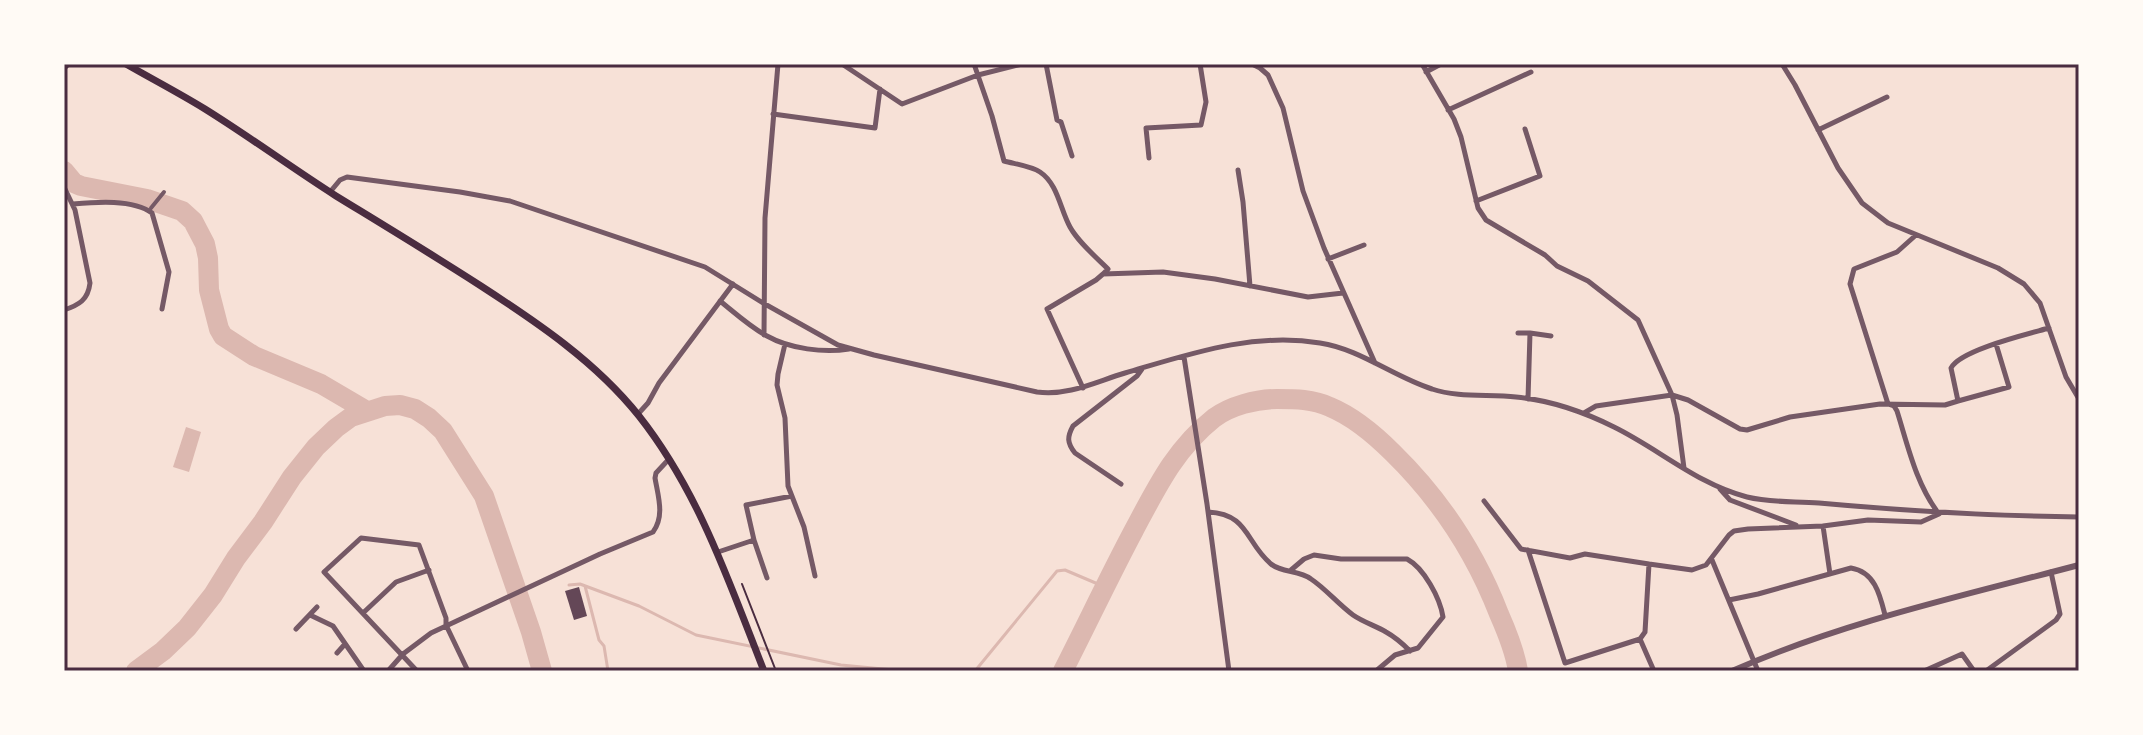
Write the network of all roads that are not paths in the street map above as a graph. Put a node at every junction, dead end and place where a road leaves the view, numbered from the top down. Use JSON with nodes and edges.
{"nodes":[{"id":1,"x":126,"y":64,"type":"edge"},
{"id":2,"x":778,"y":64,"type":"edge"},
{"id":3,"x":842,"y":64,"type":"edge"},
{"id":4,"x":974,"y":64,"type":"edge"},
{"id":5,"x":1022,"y":64,"type":"edge"},
{"id":6,"x":1046,"y":64,"type":"edge"},
{"id":7,"x":1200,"y":64,"type":"edge"},
{"id":8,"x":1252,"y":64,"type":"edge"},
{"id":9,"x":1422,"y":64,"type":"edge"},
{"id":10,"x":1441,"y":64,"type":"edge"},
{"id":11,"x":1782,"y":64,"type":"edge"},
{"id":12,"x":1426,"y":72,"type":"junction"},
{"id":13,"x":1531,"y":72,"type":"dead end"},
{"id":14,"x":978,"y":75,"type":"junction"},
{"id":15,"x":880,"y":89,"type":"junction"},
{"id":16,"x":1887,"y":97,"type":"dead end"},
{"id":17,"x":1448,"y":110,"type":"junction"},
{"id":18,"x":773,"y":114,"type":"junction"},
{"id":19,"x":1525,"y":129,"type":"dead end"},
{"id":20,"x":1818,"y":130,"type":"junction"},
{"id":21,"x":1072,"y":156,"type":"dead end"},
{"id":22,"x":1149,"y":158,"type":"dead end"},
{"id":23,"x":1238,"y":170,"type":"dead end"},
{"id":24,"x":64,"y":187,"type":"edge"},
{"id":25,"x":164,"y":192,"type":"dead end"},
{"id":26,"x":330,"y":192,"type":"junction"},
{"id":27,"x":1476,"y":201,"type":"junction"},
{"id":28,"x":73,"y":204,"type":"junction"},
{"id":29,"x":150,"y":209,"type":"junction"},
{"id":30,"x":1916,"y":235,"type":"junction"},
{"id":31,"x":1364,"y":245,"type":"dead end"},
{"id":32,"x":1328,"y":259,"type":"junction"},
{"id":33,"x":1103,"y":274,"type":"junction"},
{"id":34,"x":733,"y":284,"type":"junction"},
{"id":35,"x":1250,"y":286,"type":"junction"},
{"id":36,"x":1343,"y":293,"type":"junction"},
{"id":37,"x":720,"y":301,"type":"junction"},
{"id":38,"x":763,"y":303,"type":"junction"},
{"id":39,"x":162,"y":309,"type":"dead end"},
{"id":40,"x":64,"y":310,"type":"edge"},
{"id":41,"x":2049,"y":328,"type":"junction"},
{"id":42,"x":1518,"y":333,"type":"dead end"},
{"id":43,"x":1530,"y":333,"type":"junction"},
{"id":44,"x":764,"y":335,"type":"junction"},
{"id":45,"x":1551,"y":336,"type":"dead end"},
{"id":46,"x":785,"y":344,"type":"junction"},
{"id":47,"x":1996,"y":344,"type":"junction"},
{"id":48,"x":850,"y":349,"type":"junction"},
{"id":49,"x":1184,"y":357,"type":"junction"},
{"id":50,"x":1376,"y":364,"type":"junction"},
{"id":51,"x":1143,"y":369,"type":"junction"},
{"id":52,"x":1083,"y":388,"type":"junction"},
{"id":53,"x":2076,"y":389,"type":"edge"},
{"id":54,"x":1672,"y":395,"type":"junction"},
{"id":55,"x":1528,"y":399,"type":"junction"},
{"id":56,"x":2079,"y":399,"type":"edge"},
{"id":57,"x":1958,"y":401,"type":"junction"},
{"id":58,"x":1888,"y":404,"type":"junction"},
{"id":59,"x":638,"y":414,"type":"junction"},
{"id":60,"x":1583,"y":414,"type":"junction"},
{"id":61,"x":669,"y":459,"type":"junction"},
{"id":62,"x":1684,"y":469,"type":"junction"},
{"id":63,"x":1121,"y":484,"type":"dead end"},
{"id":64,"x":1718,"y":487,"type":"junction"},
{"id":65,"x":792,"y":496,"type":"junction"},
{"id":66,"x":1484,"y":501,"type":"dead end"},
{"id":67,"x":1208,"y":512,"type":"junction"},
{"id":68,"x":1939,"y":514,"type":"junction"},
{"id":69,"x":2079,"y":517,"type":"edge"},
{"id":70,"x":1823,"y":526,"type":"junction"},
{"id":71,"x":1801,"y":527,"type":"junction"},
{"id":72,"x":754,"y":540,"type":"junction"},
{"id":73,"x":1528,"y":550,"type":"junction"},
{"id":74,"x":718,"y":552,"type":"junction"},
{"id":75,"x":1712,"y":560,"type":"junction"},
{"id":76,"x":1649,"y":564,"type":"junction"},
{"id":77,"x":2079,"y":565,"type":"edge"},
{"id":78,"x":429,"y":570,"type":"junction"},
{"id":79,"x":1291,"y":570,"type":"junction"},
{"id":80,"x":2051,"y":572,"type":"junction"},
{"id":81,"x":1830,"y":574,"type":"junction"},
{"id":82,"x":815,"y":576,"type":"dead end"},
{"id":83,"x":767,"y":578,"type":"dead end"},
{"id":84,"x":1729,"y":600,"type":"junction"},
{"id":85,"x":317,"y":607,"type":"dead end"},
{"id":86,"x":363,"y":613,"type":"junction"},
{"id":87,"x":310,"y":615,"type":"junction"},
{"id":88,"x":1885,"y":615,"type":"junction"},
{"id":89,"x":446,"y":625,"type":"junction"},
{"id":90,"x":296,"y":629,"type":"dead end"},
{"id":91,"x":1640,"y":639,"type":"junction"},
{"id":92,"x":345,"y":644,"type":"junction"},
{"id":93,"x":1410,"y":651,"type":"junction"},
{"id":94,"x":337,"y":653,"type":"dead end"},
{"id":95,"x":403,"y":654,"type":"junction"},
{"id":96,"x":1754,"y":661,"type":"junction"},
{"id":97,"x":364,"y":671,"type":"edge"},
{"id":98,"x":388,"y":671,"type":"edge"},
{"id":99,"x":417,"y":671,"type":"edge"},
{"id":100,"x":468,"y":671,"type":"edge"},
{"id":101,"x":764,"y":671,"type":"edge"},
{"id":102,"x":1229,"y":671,"type":"edge"},
{"id":103,"x":1376,"y":671,"type":"edge"},
{"id":104,"x":1654,"y":671,"type":"edge"},
{"id":105,"x":1732,"y":671,"type":"edge"},
{"id":106,"x":1758,"y":671,"type":"edge"},
{"id":107,"x":1924,"y":671,"type":"edge"},
{"id":108,"x":1974,"y":671,"type":"edge"},
{"id":109,"x":1986,"y":671,"type":"edge"}],
"edges":[{"from":1,"to":26,"type":"main road"},
{"from":2,"to":18,"type":"street"},
{"from":3,"to":15,"type":"street"},
{"from":4,"to":14,"type":"street"},
{"from":5,"to":14,"type":"street"},
{"from":6,"to":21,"type":"street"},
{"from":7,"to":22,"type":"street"},
{"from":8,"to":32,"type":"street"},
{"from":9,"to":12,"type":"street"},
{"from":10,"to":12,"type":"street"},
{"from":11,"to":20,"type":"street"},
{"from":12,"to":17,"type":"street"},
{"from":13,"to":17,"type":"street"},
{"from":14,"to":15,"type":"street"},
{"from":14,"to":33,"type":"street"},
{"from":15,"to":18,"type":"street"},
{"from":16,"to":20,"type":"street"},
{"from":17,"to":27,"type":"street"},
{"from":18,"to":38,"type":"street"},
{"from":19,"to":27,"type":"street"},
{"from":20,"to":30,"type":"street"},
{"from":23,"to":35,"type":"street"},
{"from":24,"to":28,"type":"street"},
{"from":25,"to":29,"type":"street"},
{"from":26,"to":34,"type":"street"},
{"from":26,"to":59,"type":"main road"},
{"from":27,"to":54,"type":"street"},
{"from":28,"to":29,"type":"street"},
{"from":28,"to":40,"type":"street"},
{"from":29,"to":39,"type":"street"},
{"from":30,"to":41,"type":"street"},
{"from":30,"to":58,"type":"street"},
{"from":31,"to":32,"type":"street"},
{"from":32,"to":36,"type":"street"},
{"from":33,"to":35,"type":"street"},
{"from":33,"to":52,"type":"street"},
{"from":34,"to":37,"type":"street"},
{"from":34,"to":38,"type":"street"},
{"from":35,"to":36,"type":"street"},
{"from":36,"to":50,"type":"street"},
{"from":37,"to":44,"type":"street"},
{"from":37,"to":59,"type":"street"},
{"from":38,"to":44,"type":"street"},
{"from":38,"to":48,"type":"street"},
{"from":41,"to":47,"type":"street"},
{"from":41,"to":53,"type":"street"},
{"from":42,"to":43,"type":"street"},
{"from":43,"to":45,"type":"street"},
{"from":43,"to":55,"type":"street"},
{"from":44,"to":46,"type":"street"},
{"from":46,"to":48,"type":"street"},
{"from":46,"to":65,"type":"street"},
{"from":47,"to":57,"type":"street"},
{"from":47,"to":57,"type":"street"},
{"from":48,"to":52,"type":"street"},
{"from":49,"to":50,"type":"street"},
{"from":49,"to":51,"type":"street"},
{"from":49,"to":67,"type":"street"},
{"from":50,"to":55,"type":"street"},
{"from":51,"to":52,"type":"street"},
{"from":51,"to":63,"type":"street"},
{"from":53,"to":56,"type":"street"},
{"from":54,"to":58,"type":"street"},
{"from":54,"to":60,"type":"street"},
{"from":54,"to":62,"type":"street"},
{"from":55,"to":60,"type":"street"},
{"from":57,"to":58,"type":"street"},
{"from":58,"to":68,"type":"street"},
{"from":59,"to":61,"type":"main road"},
{"from":60,"to":62,"type":"street"},
{"from":61,"to":74,"type":"main road"},
{"from":61,"to":89,"type":"street"},
{"from":62,"to":64,"type":"street"},
{"from":64,"to":68,"type":"street"},
{"from":64,"to":71,"type":"street"},
{"from":65,"to":72,"type":"street"},
{"from":65,"to":82,"type":"street"},
{"from":66,"to":73,"type":"street"},
{"from":67,"to":79,"type":"street"},
{"from":67,"to":102,"type":"street"},
{"from":68,"to":69,"type":"street"},
{"from":68,"to":70,"type":"street"},
{"from":70,"to":71,"type":"street"},
{"from":70,"to":81,"type":"street"},
{"from":71,"to":75,"type":"street"},
{"from":72,"to":74,"type":"street"},
{"from":72,"to":83,"type":"street"},
{"from":73,"to":76,"type":"street"},
{"from":73,"to":91,"type":"street"},
{"from":74,"to":101,"type":"main road"},
{"from":75,"to":76,"type":"street"},
{"from":75,"to":84,"type":"street"},
{"from":76,"to":91,"type":"street"},
{"from":77,"to":80,"type":"street"},
{"from":78,"to":86,"type":"street"},
{"from":78,"to":86,"type":"street"},
{"from":78,"to":89,"type":"street"},
{"from":79,"to":93,"type":"street"},
{"from":79,"to":93,"type":"street"},
{"from":80,"to":88,"type":"street"},
{"from":80,"to":109,"type":"street"},
{"from":81,"to":84,"type":"street"},
{"from":81,"to":88,"type":"street"},
{"from":84,"to":96,"type":"street"},
{"from":85,"to":87,"type":"street"},
{"from":86,"to":95,"type":"street"},
{"from":87,"to":90,"type":"street"},
{"from":87,"to":92,"type":"street"},
{"from":88,"to":96,"type":"street"},
{"from":89,"to":95,"type":"street"},
{"from":89,"to":100,"type":"street"},
{"from":91,"to":104,"type":"street"},
{"from":92,"to":94,"type":"street"},
{"from":92,"to":97,"type":"street"},
{"from":93,"to":103,"type":"street"},
{"from":95,"to":98,"type":"street"},
{"from":95,"to":99,"type":"street"},
{"from":96,"to":105,"type":"street"},
{"from":96,"to":106,"type":"street"},
{"from":107,"to":108,"type":"street"}]}
